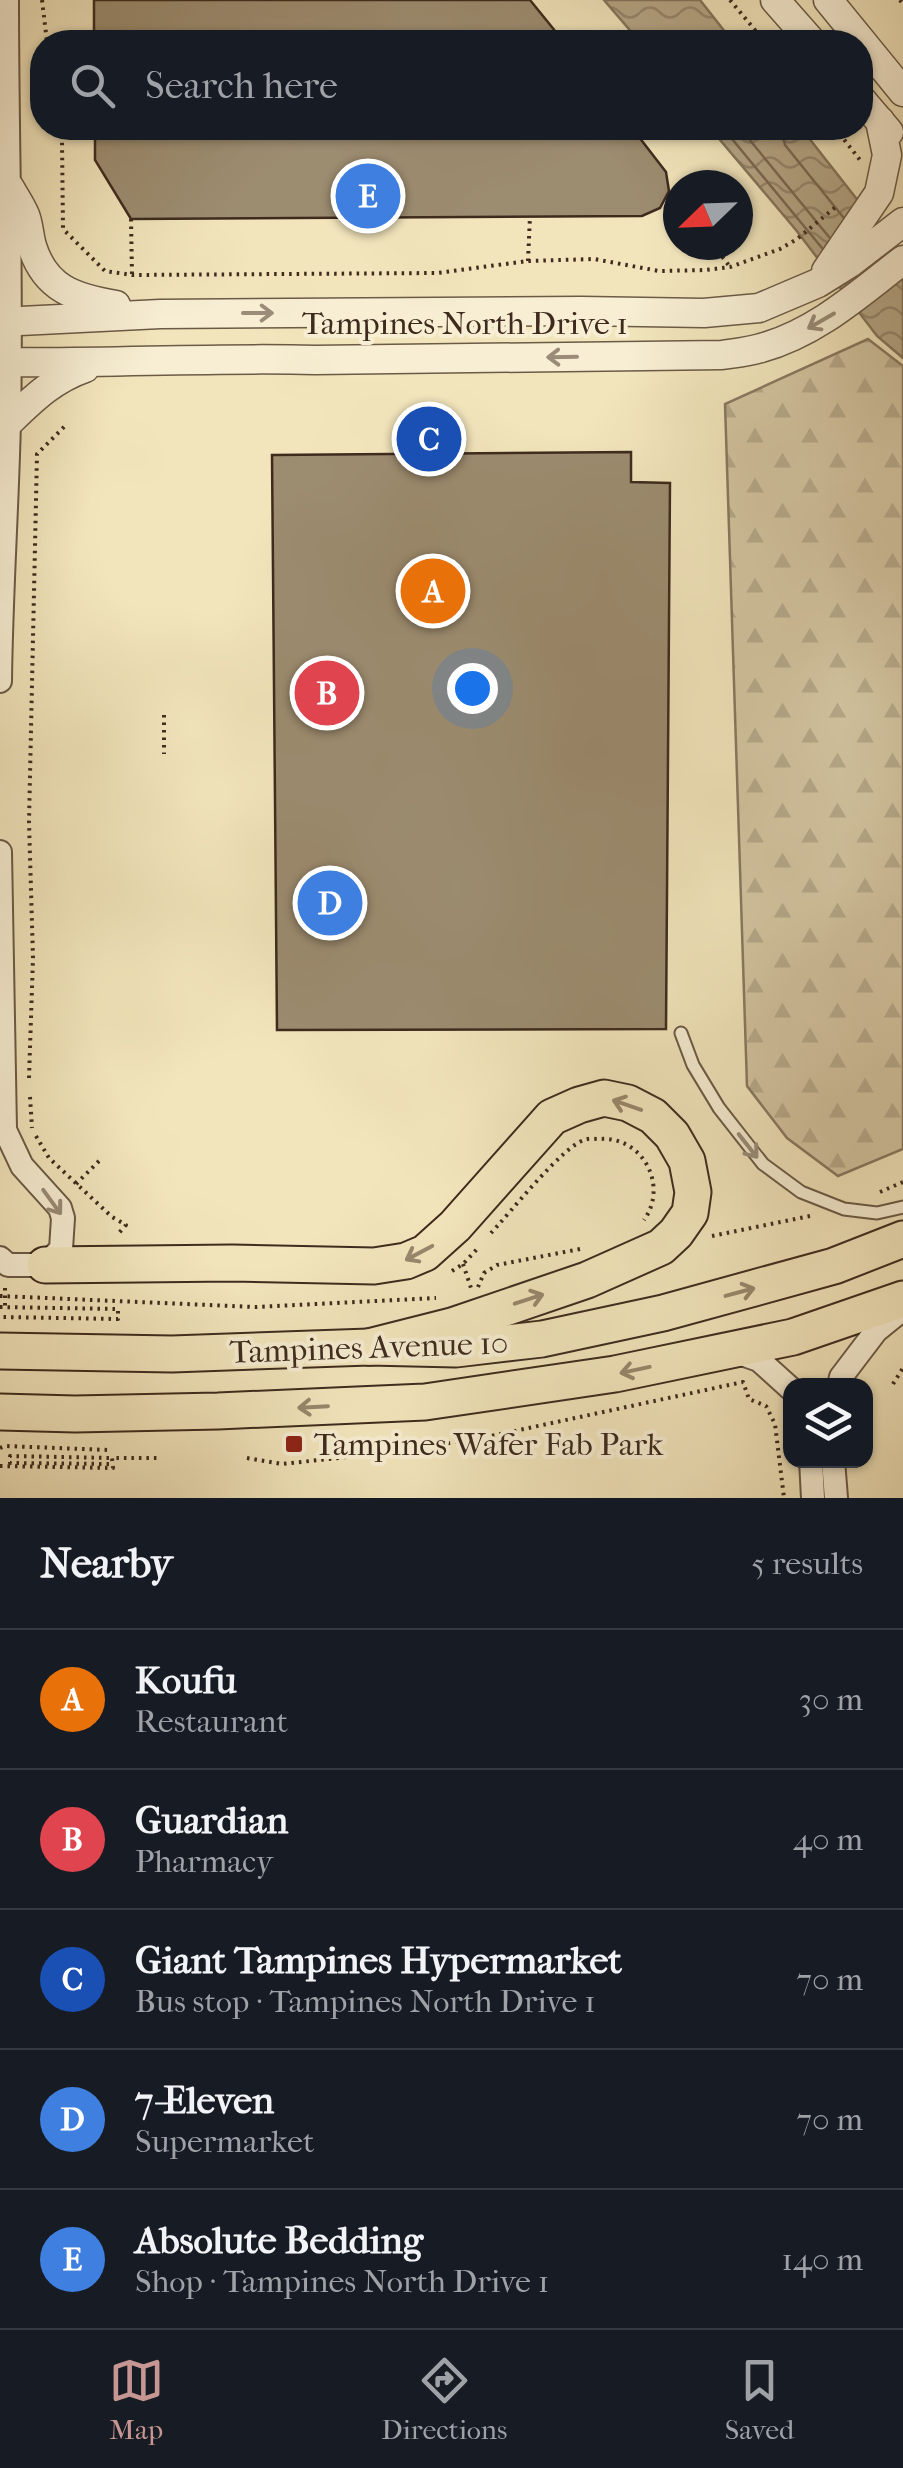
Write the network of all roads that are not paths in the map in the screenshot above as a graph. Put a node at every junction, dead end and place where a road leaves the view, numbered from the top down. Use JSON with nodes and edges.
{"nodes":[{"id":1,"x":7,"y":0,"type":"edge"},
{"id":2,"x":775,"y":0,"type":"edge"},
{"id":3,"x":828,"y":0,"type":"edge"},
{"id":4,"x":801,"y":30,"type":"edge"},
{"id":5,"x":852,"y":30,"type":"edge"},
{"id":6,"x":873,"y":55,"type":"edge"},
{"id":7,"x":903,"y":92,"type":"edge"},
{"id":8,"x":873,"y":113,"type":"edge"},
{"id":9,"x":880,"y":121,"type":"junction"},
{"id":10,"x":903,"y":148,"type":"edge"},
{"id":11,"x":10,"y":188,"type":"junction"},
{"id":12,"x":903,"y":222,"type":"edge"},
{"id":13,"x":902,"y":262,"type":"edge"},
{"id":14,"x":818,"y":283,"type":"junction"},
{"id":15,"x":677,"y":312,"type":"junction"},
{"id":16,"x":160,"y":314,"type":"junction"},
{"id":17,"x":5,"y":321,"type":"edge"},
{"id":18,"x":660,"y":356,"type":"junction"},
{"id":19,"x":5,"y":362,"type":"edge"},
{"id":20,"x":96,"y":364,"type":"junction"},
{"id":21,"x":9,"y":422,"type":"junction"},
{"id":22,"x":0,"y":681,"type":"edge"},
{"id":23,"x":0,"y":852,"type":"edge"},
{"id":24,"x":680,"y":1033,"type":"dead end"},
{"id":25,"x":903,"y":1206,"type":"edge"},
{"id":26,"x":903,"y":1239,"type":"edge"},
{"id":27,"x":0,"y":1258,"type":"edge"},
{"id":28,"x":45,"y":1266,"type":"junction"},
{"id":29,"x":903,"y":1300,"type":"edge"},
{"id":30,"x":903,"y":1309,"type":"edge"},
{"id":31,"x":369,"y":1347,"type":"junction"},
{"id":32,"x":731,"y":1350,"type":"junction"},
{"id":33,"x":0,"y":1351,"type":"edge"},
{"id":34,"x":841,"y":1378,"type":"edge"},
{"id":35,"x":783,"y":1382,"type":"edge"},
{"id":36,"x":0,"y":1412,"type":"edge"},
{"id":37,"x":811,"y":1468,"type":"edge"},
{"id":38,"x":834,"y":1468,"type":"edge"},
{"id":39,"x":813,"y":1498,"type":"edge"},
{"id":40,"x":836,"y":1498,"type":"edge"}],
"edges":[{"from":1,"to":11,"type":"street"},
{"from":2,"to":4,"type":"street"},
{"from":3,"to":5,"type":"street"},
{"from":6,"to":7,"type":"street"},
{"from":8,"to":9,"type":"street"},
{"from":9,"to":10,"type":"street"},
{"from":9,"to":14,"type":"street"},
{"from":11,"to":16,"type":"street"},
{"from":11,"to":17,"type":"street"},
{"from":12,"to":14,"type":"street","name":"Tampines North Drive 1"},
{"from":13,"to":18,"type":"street","name":"Tampines North Drive 1","one_way":true},
{"from":14,"to":15,"type":"street","name":"Tampines North Drive 1"},
{"from":16,"to":15,"type":"street","name":"Tampines North Drive 1","one_way":true},
{"from":15,"to":18,"type":"street"},
{"from":16,"to":17,"type":"street","name":"Tampines North Drive 1"},
{"from":17,"to":19,"type":"street"},
{"from":18,"to":20,"type":"street","name":"Tampines North Drive 1","one_way":true},
{"from":19,"to":20,"type":"street","name":"Tampines North Drive 1"},
{"from":19,"to":21,"type":"street"},
{"from":20,"to":21,"type":"street"},
{"from":21,"to":22,"type":"street"},
{"from":23,"to":28,"type":"street","one_way":true},
{"from":24,"to":25,"type":"lane","one_way":true},
{"from":31,"to":26,"type":"main road","name":"Tampines Avenue 10","one_way":true},
{"from":27,"to":28,"type":"street"},
{"from":31,"to":28,"type":"main road","one_way":true},
{"from":29,"to":32,"type":"main road","name":"Tampines Avenue 10"},
{"from":30,"to":34,"type":"street"},
{"from":31,"to":33,"type":"main road","name":"Tampines Avenue 10"},
{"from":32,"to":35,"type":"street"},
{"from":32,"to":36,"type":"main road","name":"Tampines Avenue 10","one_way":true},
{"from":37,"to":39,"type":"street"},
{"from":38,"to":40,"type":"street"}]}
